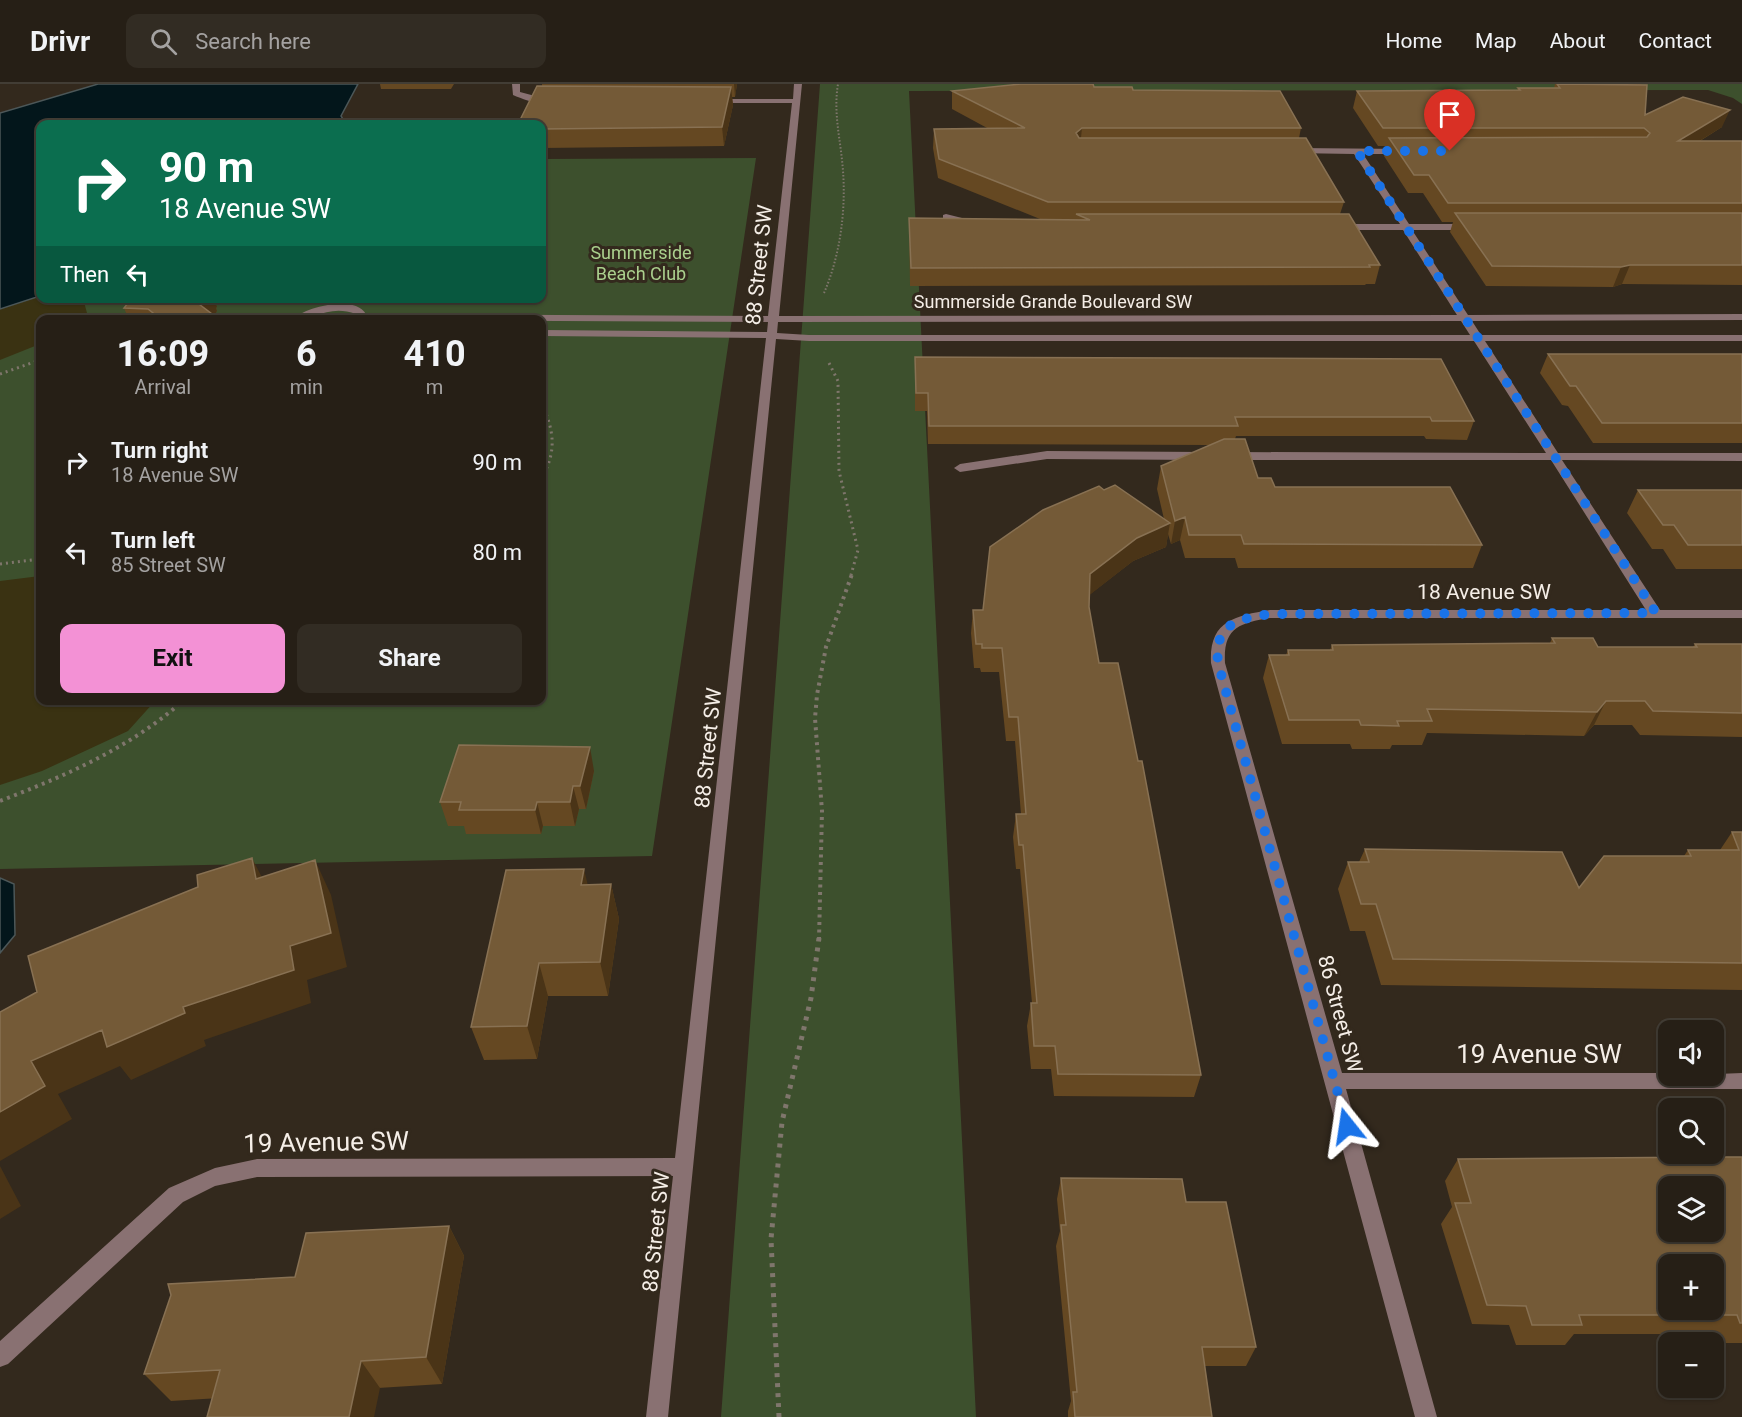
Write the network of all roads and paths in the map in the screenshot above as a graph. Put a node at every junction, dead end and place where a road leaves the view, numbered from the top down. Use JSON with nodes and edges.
{"nodes":[{"id":1,"x":516,"y":84,"type":"edge"},
{"id":2,"x":798,"y":84,"type":"edge"},
{"id":3,"x":838,"y":84,"type":"edge"},
{"id":4,"x":554,"y":101,"type":"edge"},
{"id":5,"x":704,"y":101,"type":"edge"},
{"id":6,"x":796,"y":101,"type":"junction"},
{"id":7,"x":1288,"y":151,"type":"edge"},
{"id":8,"x":1357,"y":151,"type":"junction"},
{"id":9,"x":1415,"y":151,"type":"edge"},
{"id":10,"x":946,"y":217,"type":"edge"},
{"id":11,"x":986,"y":225,"type":"edge"},
{"id":12,"x":1327,"y":227,"type":"edge"},
{"id":13,"x":1406,"y":227,"type":"junction"},
{"id":14,"x":1485,"y":227,"type":"edge"},
{"id":15,"x":822,"y":296,"type":"dead end"},
{"id":16,"x":304,"y":315,"type":"edge"},
{"id":17,"x":360,"y":315,"type":"edge"},
{"id":18,"x":1465,"y":317,"type":"junction"},
{"id":19,"x":1742,"y":317,"type":"edge"},
{"id":20,"x":546,"y":318,"type":"edge"},
{"id":21,"x":774,"y":319,"type":"junction"},
{"id":22,"x":546,"y":333,"type":"edge"},
{"id":23,"x":773,"y":335,"type":"junction"},
{"id":24,"x":1742,"y":338,"type":"edge"},
{"id":25,"x":1479,"y":339,"type":"junction"},
{"id":26,"x":825,"y":359,"type":"dead end"},
{"id":27,"x":36,"y":361,"type":"edge"},
{"id":28,"x":0,"y":374,"type":"edge"},
{"id":29,"x":546,"y":414,"type":"edge"},
{"id":30,"x":1742,"y":457,"type":"edge"},
{"id":31,"x":1556,"y":458,"type":"junction"},
{"id":32,"x":960,"y":468,"type":"dead end"},
{"id":33,"x":546,"y":471,"type":"edge"},
{"id":34,"x":36,"y":560,"type":"edge"},
{"id":35,"x":0,"y":564,"type":"edge"},
{"id":36,"x":1656,"y":613,"type":"junction"},
{"id":37,"x":1742,"y":614,"type":"edge"},
{"id":38,"x":1229,"y":626,"type":"joint"},
{"id":39,"x":178,"y":705,"type":"edge"},
{"id":40,"x":0,"y":801,"type":"edge"},
{"id":41,"x":1335,"y":1081,"type":"junction"},
{"id":42,"x":1742,"y":1081,"type":"edge"},
{"id":43,"x":684,"y":1167,"type":"junction"},
{"id":44,"x":0,"y":1356,"type":"edge"},
{"id":45,"x":657,"y":1417,"type":"edge"},
{"id":46,"x":778,"y":1417,"type":"edge"},
{"id":47,"x":1426,"y":1417,"type":"edge"}],
"edges":[{"from":1,"to":4,"type":"street"},
{"from":2,"to":6,"type":"street","name":"88 Street SW"},
{"from":3,"to":15,"type":"path"},
{"from":5,"to":6,"type":"street"},
{"from":6,"to":21,"type":"street","name":"88 Street SW"},
{"from":7,"to":8,"type":"street"},
{"from":8,"to":9,"type":"street"},
{"from":8,"to":13,"type":"street"},
{"from":10,"to":11,"type":"street"},
{"from":12,"to":13,"type":"street"},
{"from":13,"to":14,"type":"street"},
{"from":13,"to":18,"type":"street"},
{"from":16,"to":17,"type":"street","name":"Summerside Grande Boulevard SW"},
{"from":18,"to":19,"type":"street","name":"Summerside Grande Boulevard SW"},
{"from":18,"to":21,"type":"street","name":"Summerside Grande Boulevard SW"},
{"from":18,"to":25,"type":"street"},
{"from":20,"to":21,"type":"street","name":"Summerside Grande Boulevard SW"},
{"from":21,"to":23,"type":"street","name":"88 Street SW"},
{"from":22,"to":23,"type":"street","name":"Summerside Grande Boulevard SW"},
{"from":23,"to":25,"type":"street","name":"Summerside Grande Boulevard SW"},
{"from":23,"to":43,"type":"street","name":"88 Street SW"},
{"from":24,"to":25,"type":"street","name":"Summerside Grande Boulevard SW"},
{"from":25,"to":31,"type":"street"},
{"from":26,"to":46,"type":"path"},
{"from":27,"to":28,"type":"path"},
{"from":29,"to":33,"type":"path"},
{"from":30,"to":31,"type":"street"},
{"from":31,"to":32,"type":"street"},
{"from":31,"to":36,"type":"street"},
{"from":34,"to":35,"type":"path"},
{"from":36,"to":37,"type":"street","name":"18 Avenue SW"},
{"from":36,"to":38,"type":"street","name":"18 Avenue SW"},
{"from":38,"to":41,"type":"street","name":"86 Street SW"},
{"from":39,"to":40,"type":"path"},
{"from":41,"to":42,"type":"street","name":"19 Avenue SW"},
{"from":41,"to":47,"type":"street","name":"86 Street SW"},
{"from":43,"to":44,"type":"street","name":"19 Avenue SW"},
{"from":43,"to":45,"type":"street","name":"88 Street SW"}]}
